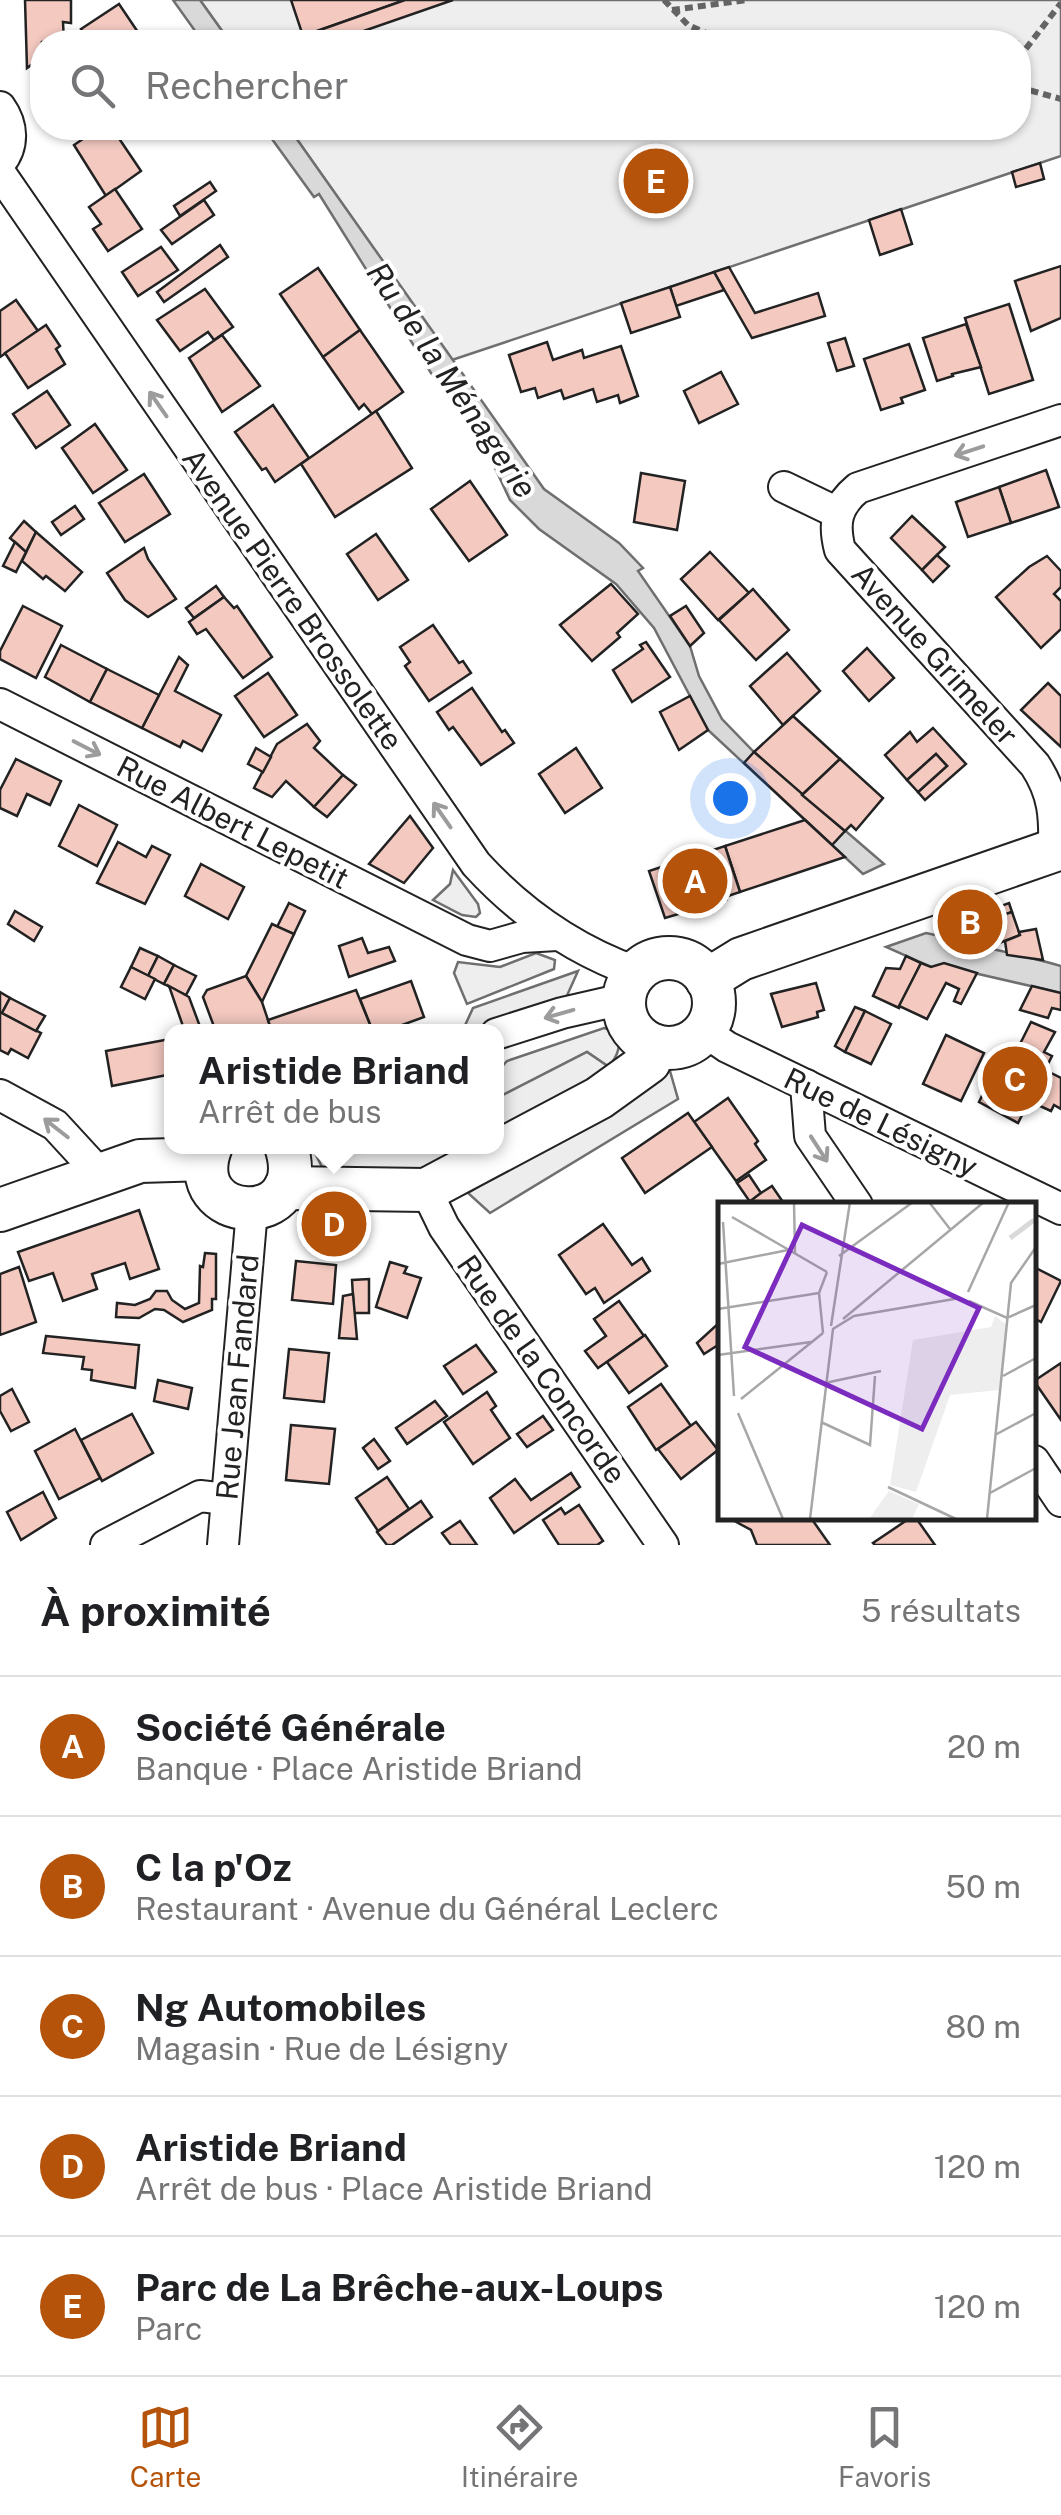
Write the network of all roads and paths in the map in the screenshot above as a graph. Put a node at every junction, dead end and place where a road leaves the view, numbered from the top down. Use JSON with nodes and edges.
{"nodes":[{"id":1,"x":664,"y":0,"type":"edge"},
{"id":2,"x":748,"y":0,"type":"edge"},
{"id":3,"x":1061,"y":3,"type":"edge"},
{"id":4,"x":672,"y":10,"type":"junction"},
{"id":5,"x":701,"y":30,"type":"edge"},
{"id":6,"x":1031,"y":43,"type":"edge"},
{"id":7,"x":1031,"y":90,"type":"edge"},
{"id":8,"x":1061,"y":98,"type":"edge"},
{"id":9,"x":0,"y":107,"type":"edge"},
{"id":10,"x":0,"y":163,"type":"edge"},
{"id":11,"x":0,"y":172,"type":"edge"},
{"id":12,"x":1061,"y":420,"type":"edge"},
{"id":13,"x":784,"y":488,"type":"dead end"},
{"id":14,"x":838,"y":512,"type":"junction"},
{"id":15,"x":0,"y":704,"type":"edge"},
{"id":16,"x":1058,"y":849,"type":"edge"},
{"id":17,"x":476,"y":864,"type":"junction"},
{"id":18,"x":557,"y":935,"type":"junction"},
{"id":19,"x":467,"y":940,"type":"junction"},
{"id":20,"x":707,"y":980,"type":"junction"},
{"id":21,"x":630,"y":986,"type":"junction"},
{"id":22,"x":504,"y":1031,"type":"edge"},
{"id":23,"x":704,"y":1031,"type":"junction"},
{"id":24,"x":655,"y":1046,"type":"junction"},
{"id":25,"x":806,"y":1085,"type":"junction"},
{"id":26,"x":0,"y":1096,"type":"edge"},
{"id":27,"x":504,"y":1149,"type":"edge"},
{"id":28,"x":198,"y":1154,"type":"edge"},
{"id":29,"x":208,"y":1154,"type":"edge"},
{"id":30,"x":494,"y":1154,"type":"edge"},
{"id":31,"x":101,"y":1176,"type":"junction"},
{"id":32,"x":274,"y":1181,"type":"edge"},
{"id":33,"x":426,"y":1190,"type":"junction"},
{"id":34,"x":855,"y":1202,"type":"edge"},
{"id":35,"x":1061,"y":1209,"type":"edge"},
{"id":36,"x":0,"y":1210,"type":"edge"},
{"id":37,"x":1036,"y":1465,"type":"edge"},
{"id":38,"x":226,"y":1499,"type":"junction"},
{"id":39,"x":1061,"y":1502,"type":"edge"},
{"id":40,"x":106,"y":1545,"type":"edge"},
{"id":41,"x":223,"y":1545,"type":"edge"},
{"id":42,"x":663,"y":1545,"type":"edge"}],
"edges":[{"from":1,"to":4,"type":"path"},
{"from":2,"to":4,"type":"path"},
{"from":3,"to":6,"type":"path"},
{"from":4,"to":5,"type":"path"},
{"from":7,"to":8,"type":"path"},
{"from":9,"to":10,"type":"street"},
{"from":17,"to":11,"type":"street","name":"Avenue Pierre Brossolette","one_way":true},
{"from":12,"to":14,"type":"street","one_way":true},
{"from":13,"to":14,"type":"street"},
{"from":14,"to":16,"type":"street","name":"Avenue Grimeler"},
{"from":15,"to":19,"type":"street","name":"Rue Albert Lepetit","one_way":true},
{"from":16,"to":20,"type":"street"},
{"from":17,"to":18,"type":"street","name":"Avenue Pierre Brossolette"},
{"from":17,"to":19,"type":"street"},
{"from":18,"to":19,"type":"street","name":"Rue Albert Lepetit"},
{"from":18,"to":21,"type":"street","name":"Avenue Pierre Brossolette"},
{"from":20,"to":21,"type":"street"},
{"from":20,"to":23,"type":"street"},
{"from":21,"to":22,"type":"street","one_way":true},
{"from":21,"to":24,"type":"street"},
{"from":23,"to":24,"type":"street"},
{"from":23,"to":25,"type":"street","name":"Rue de Lésigny"},
{"from":24,"to":27,"type":"street"},
{"from":25,"to":34,"type":"street","one_way":true},
{"from":25,"to":35,"type":"street","name":"Rue de Lésigny"},
{"from":31,"to":26,"type":"street","one_way":true},
{"from":28,"to":31,"type":"street"},
{"from":29,"to":32,"type":"street"},
{"from":30,"to":33,"type":"street"},
{"from":31,"to":36,"type":"street"},
{"from":32,"to":33,"type":"street"},
{"from":32,"to":38,"type":"street","name":"Rue Jean Fandard"},
{"from":33,"to":42,"type":"street","name":"Rue de la Concorde"},
{"from":37,"to":39,"type":"street"},
{"from":38,"to":40,"type":"street"},
{"from":38,"to":41,"type":"street","name":"Rue Jean Fandard"}]}
